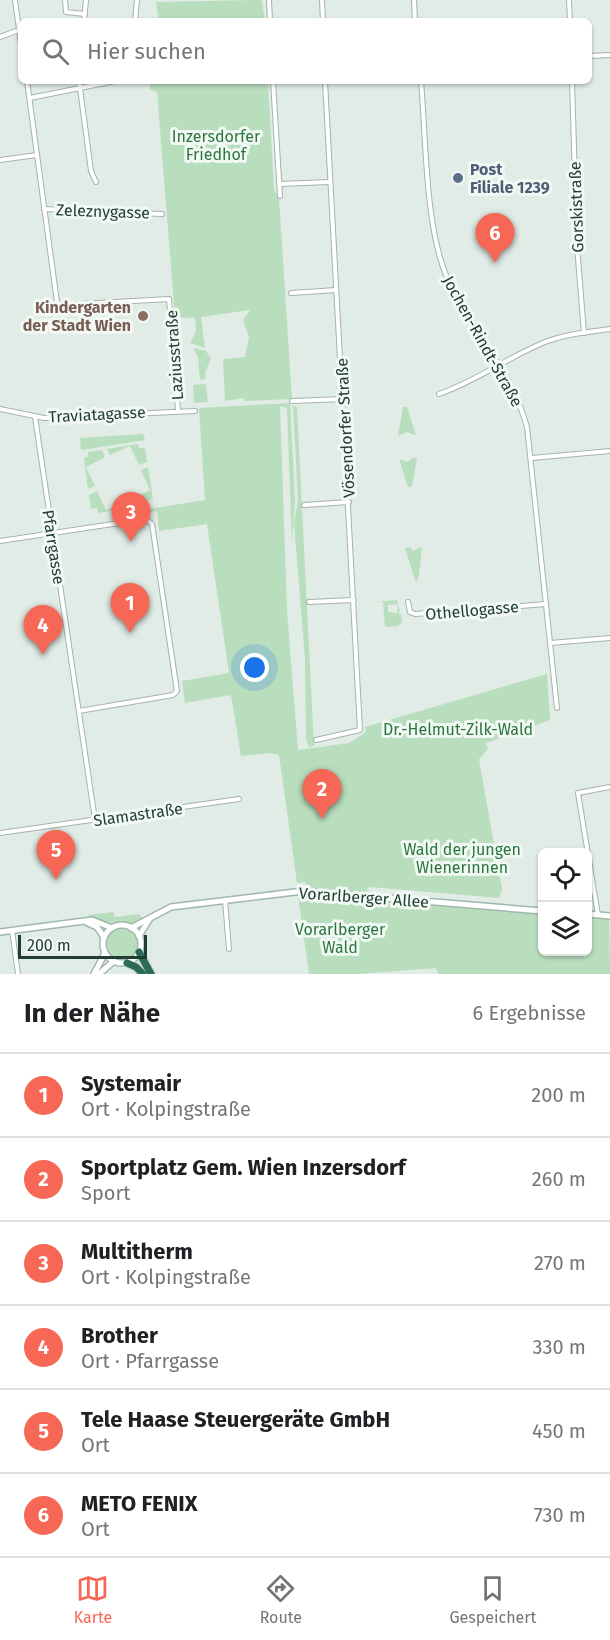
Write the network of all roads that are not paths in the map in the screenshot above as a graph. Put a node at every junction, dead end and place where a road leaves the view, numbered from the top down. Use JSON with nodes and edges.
{"nodes":[{"id":1,"x":15,"y":0,"type":"edge"},
{"id":2,"x":65,"y":0,"type":"edge"},
{"id":3,"x":86,"y":0,"type":"edge"},
{"id":4,"x":137,"y":0,"type":"edge"},
{"id":5,"x":269,"y":0,"type":"edge"},
{"id":6,"x":322,"y":0,"type":"edge"},
{"id":7,"x":414,"y":0,"type":"edge"},
{"id":8,"x":569,"y":0,"type":"edge"},
{"id":9,"x":85,"y":14,"type":"junction"},
{"id":10,"x":84,"y":18,"type":"edge"},
{"id":11,"x":135,"y":18,"type":"edge"},
{"id":12,"x":270,"y":18,"type":"edge"},
{"id":13,"x":323,"y":18,"type":"edge"},
{"id":14,"x":416,"y":18,"type":"edge"},
{"id":15,"x":570,"y":18,"type":"edge"},
{"id":16,"x":18,"y":22,"type":"edge"},
{"id":17,"x":18,"y":30,"type":"edge"},
{"id":18,"x":0,"y":37,"type":"edge"},
{"id":19,"x":610,"y":55,"type":"edge"},
{"id":20,"x":592,"y":56,"type":"edge"},
{"id":21,"x":28,"y":84,"type":"edge"},
{"id":22,"x":78,"y":84,"type":"edge"},
{"id":23,"x":96,"y":84,"type":"edge"},
{"id":24,"x":273,"y":84,"type":"edge"},
{"id":25,"x":325,"y":84,"type":"edge"},
{"id":26,"x":421,"y":84,"type":"edge"},
{"id":27,"x":572,"y":84,"type":"edge"},
{"id":28,"x":78,"y":87,"type":"junction"},
{"id":29,"x":30,"y":98,"type":"junction"},
{"id":30,"x":38,"y":155,"type":"junction"},
{"id":31,"x":0,"y":160,"type":"edge"},
{"id":32,"x":96,"y":182,"type":"dead end"},
{"id":33,"x":329,"y":182,"type":"junction"},
{"id":34,"x":279,"y":184,"type":"junction"},
{"id":35,"x":280,"y":196,"type":"dead end"},
{"id":36,"x":44,"y":209,"type":"junction"},
{"id":37,"x":162,"y":214,"type":"dead end"},
{"id":38,"x":336,"y":290,"type":"junction"},
{"id":39,"x":291,"y":293,"type":"dead end"},
{"id":40,"x":610,"y":329,"type":"edge"},
{"id":41,"x":584,"y":333,"type":"junction"},
{"id":42,"x":500,"y":367,"type":"junction"},
{"id":43,"x":439,"y":394,"type":"dead end"},
{"id":44,"x":343,"y":399,"type":"junction"},
{"id":45,"x":292,"y":401,"type":"dead end"},
{"id":46,"x":0,"y":409,"type":"edge"},
{"id":47,"x":178,"y":410,"type":"junction"},
{"id":48,"x":195,"y":411,"type":"dead end"},
{"id":49,"x":35,"y":417,"type":"junction"},
{"id":50,"x":610,"y":451,"type":"edge"},
{"id":51,"x":531,"y":459,"type":"junction"},
{"id":52,"x":349,"y":502,"type":"junction"},
{"id":53,"x":304,"y":505,"type":"dead end"},
{"id":54,"x":52,"y":534,"type":"junction"},
{"id":55,"x":0,"y":541,"type":"edge"},
{"id":56,"x":354,"y":600,"type":"junction"},
{"id":57,"x":309,"y":602,"type":"dead end"},
{"id":58,"x":408,"y":602,"type":"dead end"},
{"id":59,"x":546,"y":604,"type":"junction"},
{"id":60,"x":610,"y":638,"type":"edge"},
{"id":61,"x":550,"y":643,"type":"junction"},
{"id":62,"x":557,"y":708,"type":"dead end"},
{"id":63,"x":79,"y":711,"type":"junction"},
{"id":64,"x":316,"y":740,"type":"dead end"},
{"id":65,"x":610,"y":787,"type":"edge"},
{"id":66,"x":239,"y":799,"type":"dead end"},
{"id":67,"x":95,"y":820,"type":"junction"},
{"id":68,"x":0,"y":832,"type":"edge"},
{"id":69,"x":225,"y":900,"type":"junction"},
{"id":70,"x":538,"y":910,"type":"edge"},
{"id":71,"x":592,"y":914,"type":"edge"},
{"id":72,"x":598,"y":915,"type":"junction"},
{"id":73,"x":610,"y":916,"type":"edge"},
{"id":74,"x":152,"y":917,"type":"junction"},
{"id":75,"x":82,"y":921,"type":"junction"},
{"id":76,"x":112,"y":928,"type":"junction"},
{"id":77,"x":131,"y":928,"type":"junction"},
{"id":78,"x":12,"y":930,"type":"junction"},
{"id":79,"x":0,"y":932,"type":"edge"},
{"id":80,"x":139,"y":936,"type":"junction"},
{"id":81,"x":104,"y":937,"type":"junction"},
{"id":82,"x":229,"y":949,"type":"dead end"},
{"id":83,"x":139,"y":952,"type":"junction"},
{"id":84,"x":105,"y":953,"type":"junction"},
{"id":85,"x":114,"y":961,"type":"junction"},
{"id":86,"x":127,"y":963,"type":"junction"},
{"id":87,"x":18,"y":974,"type":"edge"},
{"id":88,"x":94,"y":974,"type":"edge"},
{"id":89,"x":99,"y":974,"type":"edge"},
{"id":90,"x":142,"y":974,"type":"edge"},
{"id":91,"x":151,"y":974,"type":"edge"}],
"edges":[{"from":1,"to":16,"type":"street"},
{"from":2,"to":9,"type":"street"},
{"from":3,"to":9,"type":"street"},
{"from":4,"to":11,"type":"street"},
{"from":5,"to":12,"type":"street"},
{"from":6,"to":13,"type":"street"},
{"from":7,"to":14,"type":"street"},
{"from":8,"to":15,"type":"street"},
{"from":9,"to":10,"type":"street"},
{"from":17,"to":18,"type":"street"},
{"from":19,"to":20,"type":"street"},
{"from":21,"to":29,"type":"street"},
{"from":22,"to":28,"type":"street"},
{"from":23,"to":28,"type":"street"},
{"from":24,"to":34,"type":"street"},
{"from":25,"to":33,"type":"street","name":"Vösendorfer Straße"},
{"from":26,"to":42,"type":"street","name":"Jochen-Rindt-Straße"},
{"from":27,"to":41,"type":"street","name":"Gorskistraße"},
{"from":28,"to":29,"type":"street"},
{"from":28,"to":32,"type":"street"},
{"from":29,"to":30,"type":"street"},
{"from":30,"to":31,"type":"street"},
{"from":30,"to":36,"type":"street"},
{"from":33,"to":34,"type":"street"},
{"from":33,"to":38,"type":"street","name":"Vösendorfer Straße"},
{"from":34,"to":35,"type":"street"},
{"from":36,"to":37,"type":"street","name":"Zeleznygasse"},
{"from":36,"to":47,"type":"street","name":"Laziusstraße"},
{"from":38,"to":39,"type":"street"},
{"from":38,"to":44,"type":"street","name":"Vösendorfer Straße"},
{"from":40,"to":41,"type":"street"},
{"from":41,"to":42,"type":"street"},
{"from":42,"to":43,"type":"street"},
{"from":42,"to":51,"type":"street","name":"Jochen-Rindt-Straße"},
{"from":44,"to":45,"type":"street"},
{"from":44,"to":52,"type":"street","name":"Vösendorfer Straße"},
{"from":46,"to":49,"type":"street","name":"Traviatagasse"},
{"from":47,"to":48,"type":"street","name":"Traviatagasse"},
{"from":47,"to":49,"type":"street","name":"Traviatagasse"},
{"from":49,"to":54,"type":"street","name":"Pfarrgasse"},
{"from":50,"to":51,"type":"street"},
{"from":51,"to":59,"type":"street","name":"Jochen-Rindt-Straße"},
{"from":52,"to":53,"type":"street"},
{"from":52,"to":56,"type":"street","name":"Vösendorfer Straße"},
{"from":54,"to":55,"type":"street"},
{"from":54,"to":63,"type":"street","name":"Pfarrgasse"},
{"from":54,"to":63,"type":"street"},
{"from":56,"to":57,"type":"street"},
{"from":56,"to":64,"type":"street","name":"Vösendorfer Straße"},
{"from":58,"to":59,"type":"street","name":"Othellogasse"},
{"from":59,"to":61,"type":"street","name":"Jochen-Rindt-Straße"},
{"from":60,"to":61,"type":"street"},
{"from":61,"to":62,"type":"street","name":"Jochen-Rindt-Straße"},
{"from":63,"to":67,"type":"street","name":"Pfarrgasse"},
{"from":65,"to":72,"type":"street"},
{"from":66,"to":67,"type":"street","name":"Slamastraße"},
{"from":67,"to":68,"type":"street","name":"Slamastraße"},
{"from":69,"to":70,"type":"main road","name":"Vorarlberger Allee"},
{"from":69,"to":74,"type":"main road","name":"Vorarlberger Allee"},
{"from":69,"to":82,"type":"street"},
{"from":71,"to":72,"type":"main road"},
{"from":72,"to":73,"type":"main road"},
{"from":74,"to":77,"type":"main road","name":"Vorarlberger Allee"},
{"from":74,"to":80,"type":"main road"},
{"from":75,"to":76,"type":"main road"},
{"from":75,"to":78,"type":"main road"},
{"from":75,"to":81,"type":"main road"},
{"from":76,"to":77,"type":"main road"},
{"from":76,"to":81,"type":"main road"},
{"from":77,"to":80,"type":"main road"},
{"from":78,"to":79,"type":"main road"},
{"from":78,"to":87,"type":"street"},
{"from":80,"to":83,"type":"main road"},
{"from":81,"to":84,"type":"main road"},
{"from":83,"to":86,"type":"main road"},
{"from":83,"to":91,"type":"highway"},
{"from":84,"to":85,"type":"main road"},
{"from":84,"to":88,"type":"main road"},
{"from":85,"to":86,"type":"main road"},
{"from":85,"to":89,"type":"main road"},
{"from":86,"to":90,"type":"highway"}]}
